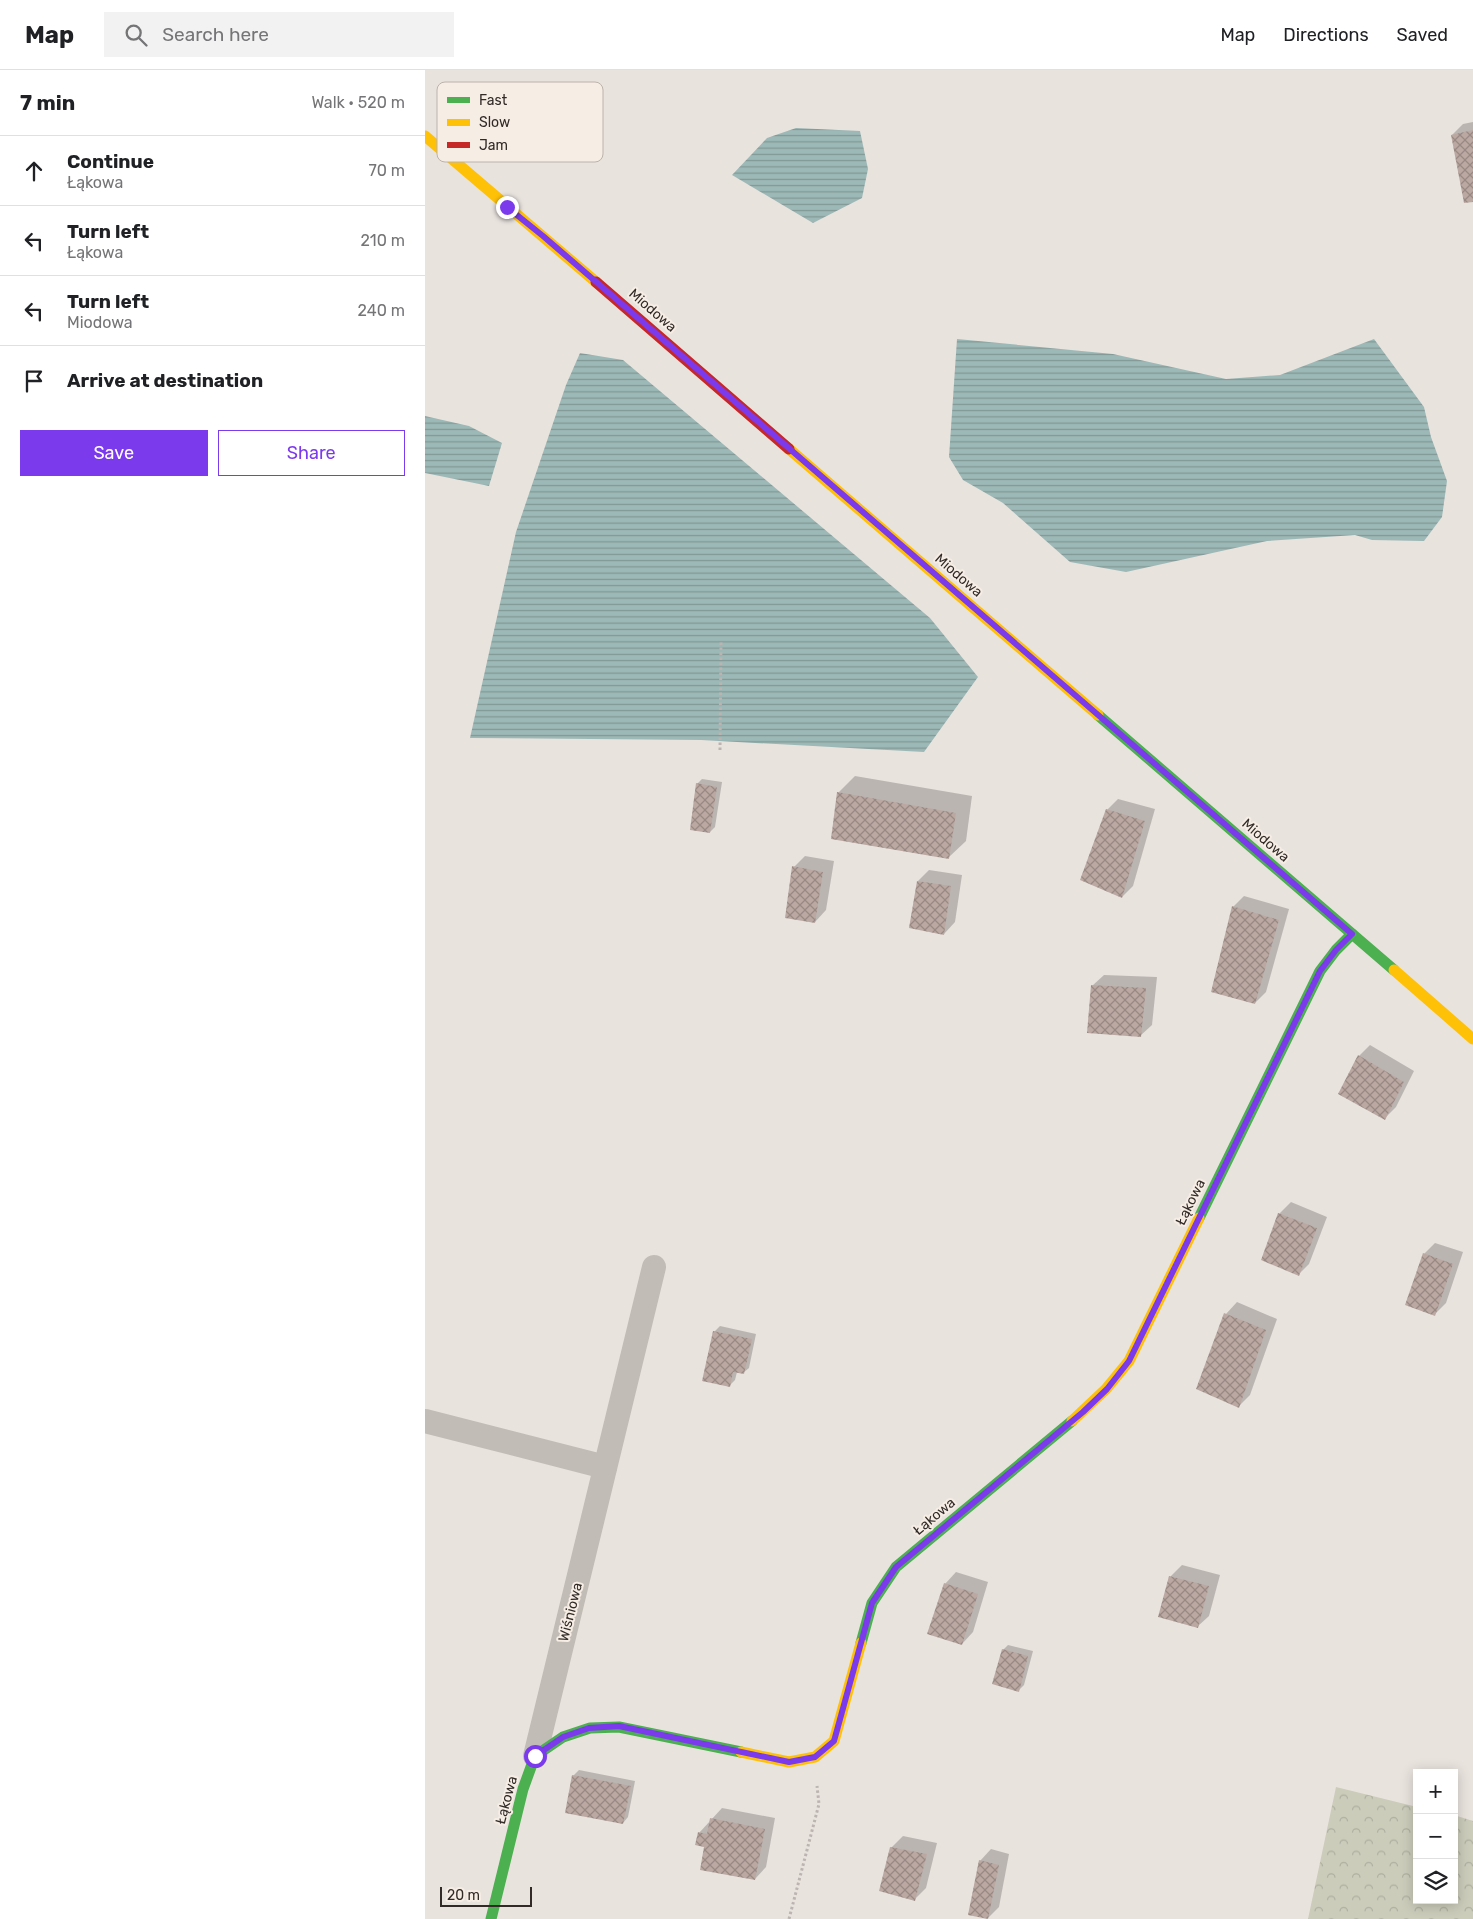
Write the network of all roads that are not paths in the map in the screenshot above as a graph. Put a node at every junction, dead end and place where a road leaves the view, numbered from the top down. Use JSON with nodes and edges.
{"nodes":[{"id":1,"x":425,"y":136,"type":"edge"},
{"id":2,"x":437,"y":146,"type":"edge"},
{"id":3,"x":455,"y":162,"type":"edge"},
{"id":4,"x":1352,"y":934,"type":"junction"},
{"id":5,"x":1473,"y":1039,"type":"edge"},
{"id":6,"x":654,"y":1267,"type":"dead end"},
{"id":7,"x":425,"y":1421,"type":"edge"},
{"id":8,"x":605,"y":1467,"type":"junction"},
{"id":9,"x":535,"y":1756,"type":"junction"},
{"id":10,"x":491,"y":1919,"type":"edge"}],
"edges":[{"from":1,"to":2,"type":"street","name":"Miodowa"},
{"from":3,"to":4,"type":"street","name":"Miodowa"},
{"from":4,"to":5,"type":"street","name":"Miodowa"},
{"from":4,"to":9,"type":"street","name":"Łąkowa"},
{"from":6,"to":8,"type":"street","name":"Wiśniowa"},
{"from":7,"to":8,"type":"street"},
{"from":8,"to":9,"type":"street","name":"Wiśniowa"},
{"from":9,"to":10,"type":"street","name":"Łąkowa"}]}
